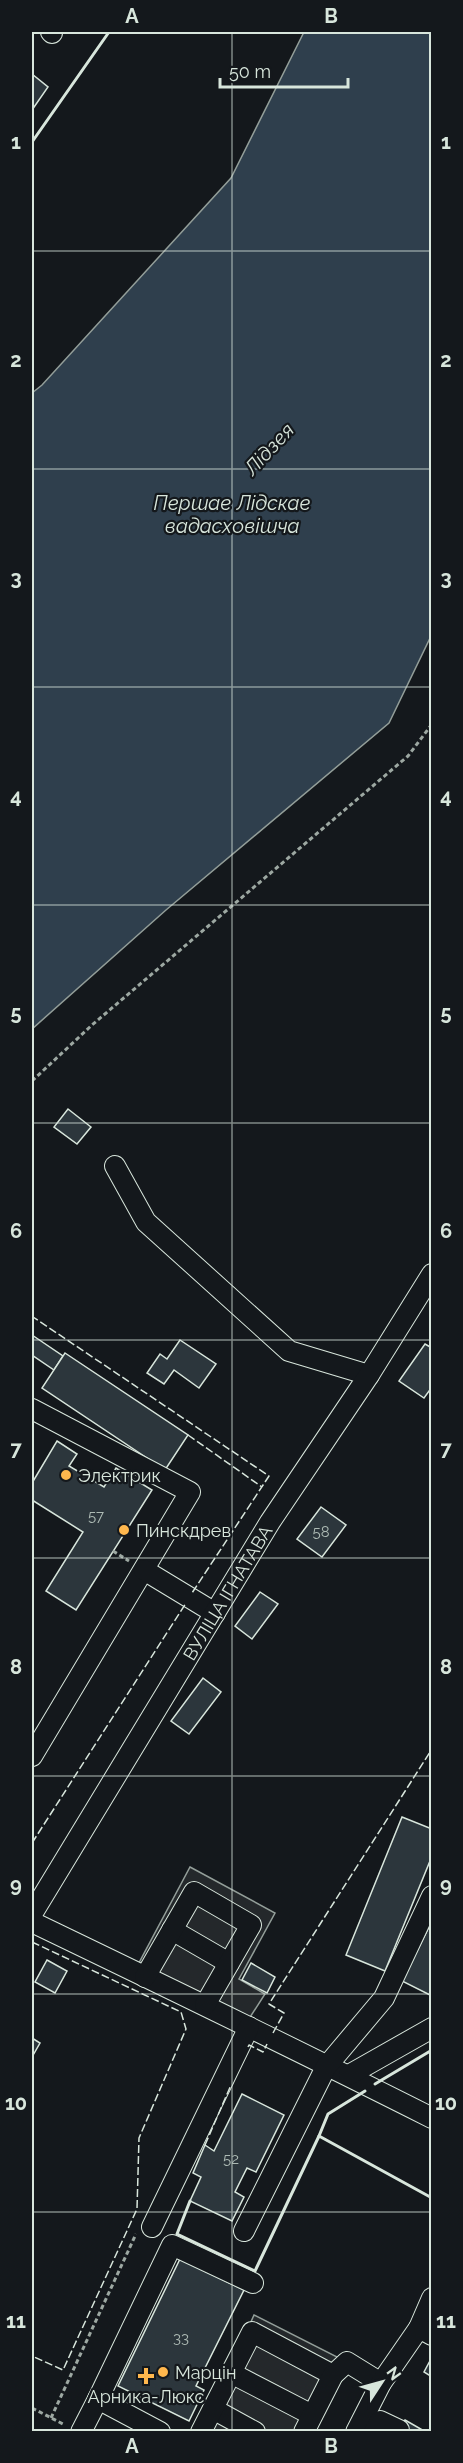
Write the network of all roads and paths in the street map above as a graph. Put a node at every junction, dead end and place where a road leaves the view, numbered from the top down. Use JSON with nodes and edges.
{"nodes":[{"id":1,"x":432,"y":724,"type":"edge"},
{"id":2,"x":32,"y":1081,"type":"edge"},
{"id":3,"x":115,"y":1166,"type":"dead end"},
{"id":4,"x":432,"y":1274,"type":"edge"},
{"id":5,"x":369,"y":1375,"type":"junction"},
{"id":6,"x":34,"y":1415,"type":"edge"},
{"id":7,"x":144,"y":1570,"type":"junction"},
{"id":8,"x":215,"y":1613,"type":"junction"},
{"id":9,"x":32,"y":1756,"type":"edge"},
{"id":10,"x":432,"y":1896,"type":"edge"},
{"id":11,"x":32,"y":1914,"type":"edge"},
{"id":12,"x":32,"y":1922,"type":"edge"},
{"id":13,"x":172,"y":1930,"type":"junction"},
{"id":14,"x":229,"y":1963,"type":"junction"},
{"id":15,"x":146,"y":1977,"type":"junction"},
{"id":16,"x":205,"y":2005,"type":"junction"},
{"id":17,"x":249,"y":2027,"type":"junction"},
{"id":18,"x":432,"y":2028,"type":"edge"},
{"id":19,"x":326,"y":2067,"type":"junction"},
{"id":20,"x":349,"y":2075,"type":"junction"},
{"id":21,"x":430,"y":2114,"type":"edge"},
{"id":22,"x":146,"y":2226,"type":"joint"},
{"id":23,"x":244,"y":2231,"type":"dead end"},
{"id":24,"x":253,"y":2283,"type":"dead end"},
{"id":25,"x":432,"y":2298,"type":"edge"},
{"id":26,"x":425,"y":2331,"type":"edge"},
{"id":27,"x":340,"y":2368,"type":"junction"},
{"id":28,"x":231,"y":2373,"type":"junction"},
{"id":29,"x":381,"y":2383,"type":"junction"},
{"id":30,"x":98,"y":2399,"type":"junction"},
{"id":31,"x":32,"y":2408,"type":"edge"},
{"id":32,"x":213,"y":2409,"type":"junction"},
{"id":33,"x":51,"y":2418,"type":"junction"},
{"id":34,"x":308,"y":2423,"type":"edge"},
{"id":35,"x":75,"y":2429,"type":"edge"},
{"id":36,"x":399,"y":2430,"type":"edge"},
{"id":37,"x":160,"y":2432,"type":"edge"},
{"id":38,"x":201,"y":2432,"type":"edge"},
{"id":39,"x":255,"y":2432,"type":"edge"},
{"id":40,"x":356,"y":2432,"type":"edge"},
{"id":41,"x":374,"y":2432,"type":"edge"}],
"edges":[{"from":1,"to":2,"type":"path"},
{"from":3,"to":5,"type":"street"},
{"from":4,"to":5,"type":"street","name":"ВУЛІЦА ІГНАТАВА"},
{"from":5,"to":8,"type":"street","name":"ВУЛІЦА ІГНАТАВА"},
{"from":6,"to":7,"type":"street"},
{"from":7,"to":8,"type":"street"},
{"from":7,"to":9,"type":"street"},
{"from":8,"to":11,"type":"street","name":"ВУЛІЦА ІГНАТАВА"},
{"from":10,"to":19,"type":"street"},
{"from":12,"to":15,"type":"street"},
{"from":13,"to":14,"type":"street"},
{"from":13,"to":14,"type":"street"},
{"from":13,"to":15,"type":"street"},
{"from":14,"to":16,"type":"street"},
{"from":15,"to":16,"type":"street"},
{"from":16,"to":17,"type":"street"},
{"from":17,"to":19,"type":"street"},
{"from":17,"to":22,"type":"street"},
{"from":18,"to":20,"type":"street"},
{"from":19,"to":20,"type":"street"},
{"from":19,"to":23,"type":"street"},
{"from":20,"to":21,"type":"street"},
{"from":22,"to":33,"type":"path"},
{"from":24,"to":30,"type":"street"},
{"from":25,"to":26,"type":"street"},
{"from":26,"to":29,"type":"street"},
{"from":27,"to":28,"type":"street"},
{"from":27,"to":29,"type":"street"},
{"from":27,"to":34,"type":"street"},
{"from":28,"to":32,"type":"street"},
{"from":28,"to":34,"type":"street"},
{"from":29,"to":40,"type":"street"},
{"from":30,"to":35,"type":"street"},
{"from":30,"to":37,"type":"street"},
{"from":31,"to":33,"type":"path"},
{"from":32,"to":38,"type":"street"},
{"from":32,"to":39,"type":"street"},
{"from":33,"to":35,"type":"path"},
{"from":36,"to":41,"type":"street"}]}
